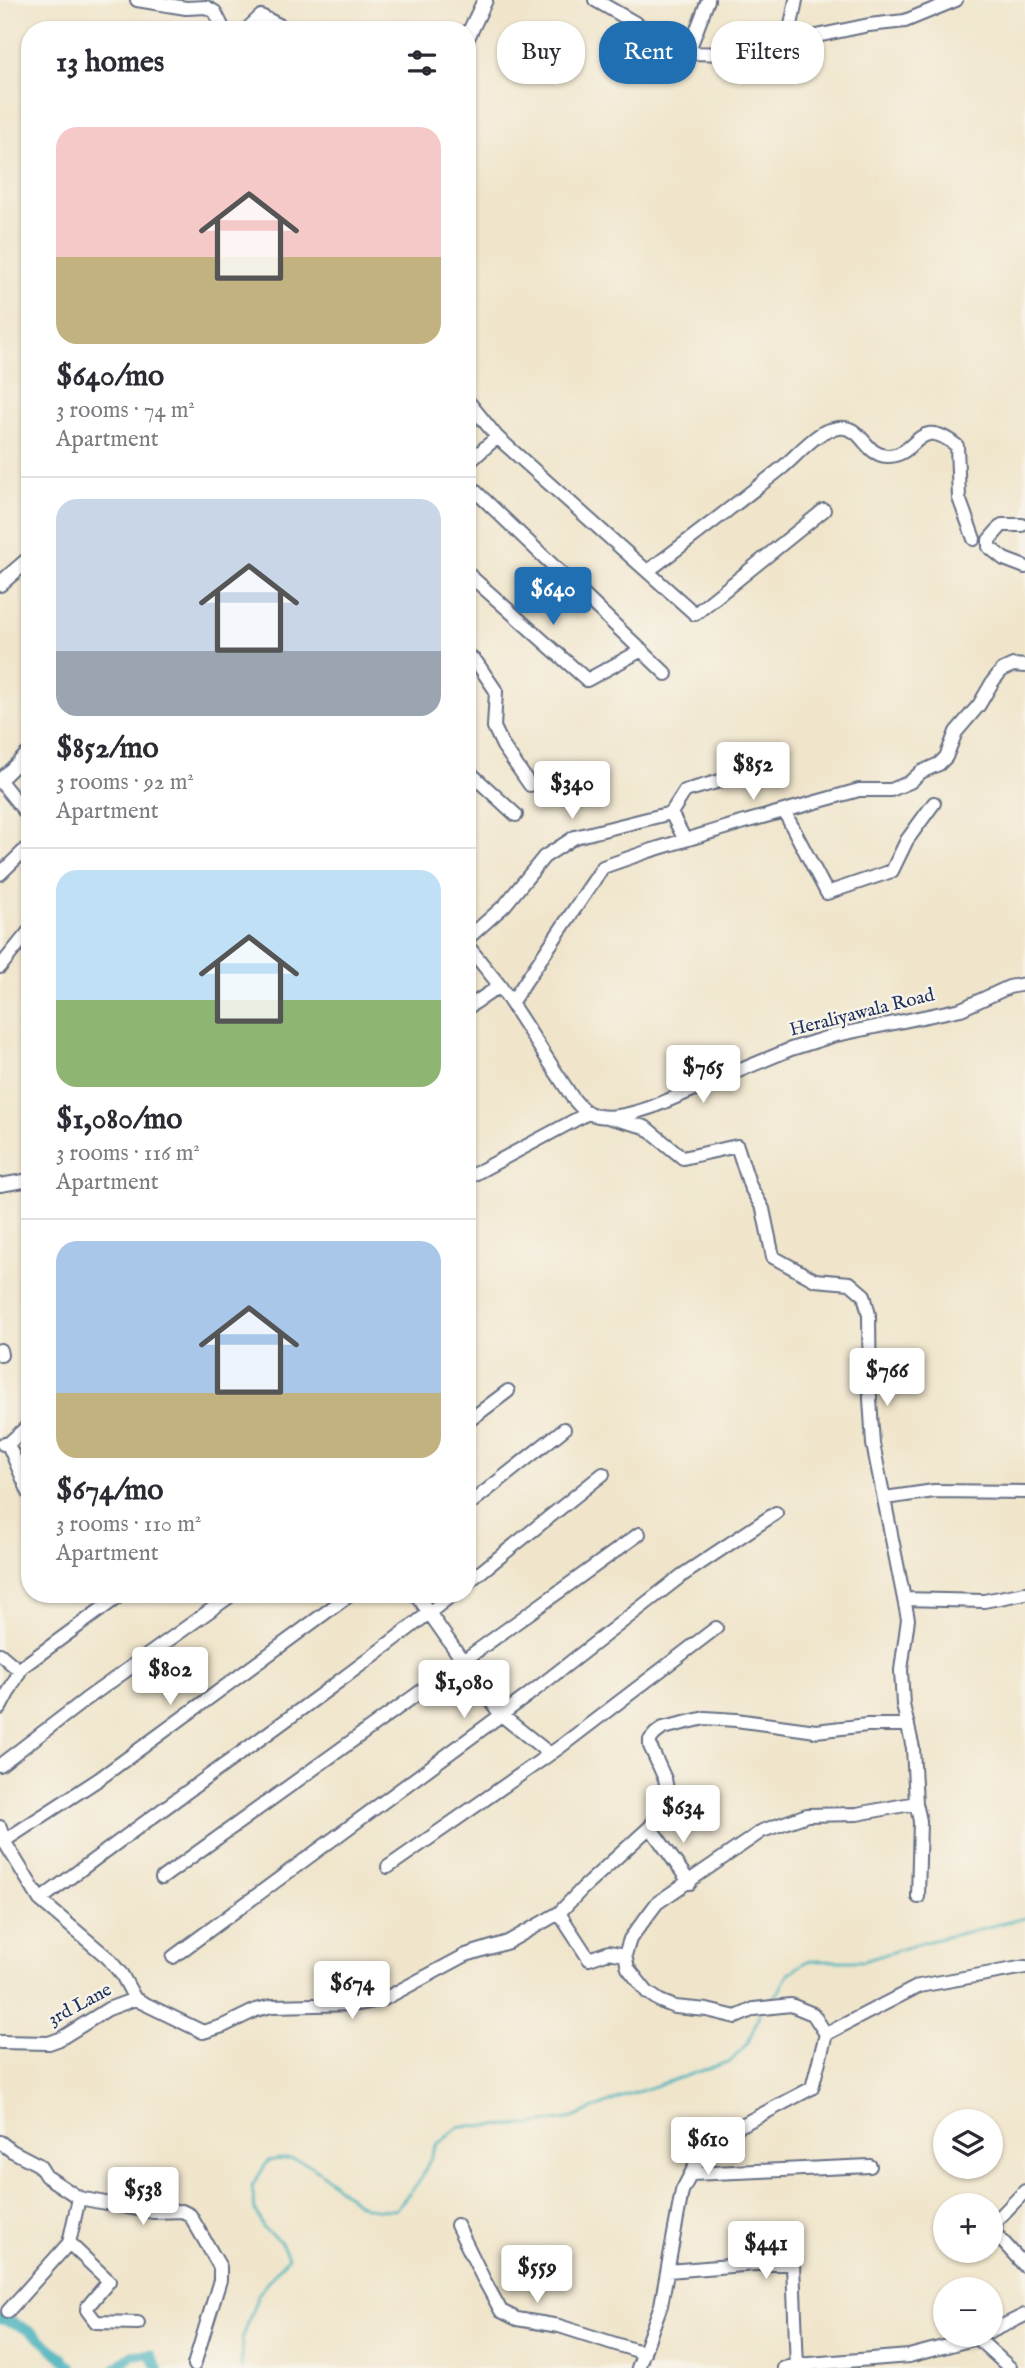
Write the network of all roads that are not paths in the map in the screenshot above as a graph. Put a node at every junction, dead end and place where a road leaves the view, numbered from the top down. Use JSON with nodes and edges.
{"nodes":[{"id":1,"x":137,"y":0,"type":"edge"},
{"id":2,"x":485,"y":0,"type":"edge"},
{"id":3,"x":595,"y":0,"type":"edge"},
{"id":4,"x":708,"y":0,"type":"edge"},
{"id":5,"x":796,"y":0,"type":"edge"},
{"id":6,"x":956,"y":0,"type":"edge"},
{"id":7,"x":220,"y":21,"type":"edge"},
{"id":8,"x":256,"y":21,"type":"edge"},
{"id":9,"x":271,"y":21,"type":"edge"},
{"id":10,"x":475,"y":21,"type":"edge"},
{"id":11,"x":632,"y":21,"type":"edge"},
{"id":12,"x":792,"y":21,"type":"edge"},
{"id":13,"x":697,"y":29,"type":"edge"},
{"id":14,"x":824,"y":34,"type":"edge"},
{"id":15,"x":476,"y":411,"type":"edge"},
{"id":16,"x":497,"y":437,"type":"junction"},
{"id":17,"x":476,"y":454,"type":"edge"},
{"id":18,"x":476,"y":492,"type":"edge"},
{"id":19,"x":824,"y":510,"type":"dead end"},
{"id":20,"x":1022,"y":525,"type":"dead end"},
{"id":21,"x":974,"y":539,"type":"dead end"},
{"id":22,"x":21,"y":566,"type":"edge"},
{"id":23,"x":1025,"y":566,"type":"edge"},
{"id":24,"x":648,"y":571,"type":"junction"},
{"id":25,"x":476,"y":581,"type":"edge"},
{"id":26,"x":0,"y":584,"type":"edge"},
{"id":27,"x":642,"y":650,"type":"junction"},
{"id":28,"x":476,"y":662,"type":"edge"},
{"id":29,"x":1025,"y":666,"type":"edge"},
{"id":30,"x":666,"y":674,"type":"dead end"},
{"id":31,"x":21,"y":760,"type":"edge"},
{"id":32,"x":476,"y":778,"type":"edge"},
{"id":33,"x":0,"y":781,"type":"edge"},
{"id":34,"x":720,"y":781,"type":"dead end"},
{"id":35,"x":530,"y":785,"type":"dead end"},
{"id":36,"x":934,"y":803,"type":"dead end"},
{"id":37,"x":21,"y":807,"type":"edge"},
{"id":38,"x":784,"y":811,"type":"junction"},
{"id":39,"x":671,"y":813,"type":"junction"},
{"id":40,"x":516,"y":815,"type":"dead end"},
{"id":41,"x":684,"y":840,"type":"junction"},
{"id":42,"x":21,"y":854,"type":"edge"},
{"id":43,"x":0,"y":874,"type":"edge"},
{"id":44,"x":476,"y":931,"type":"edge"},
{"id":45,"x":21,"y":941,"type":"edge"},
{"id":46,"x":476,"y":956,"type":"edge"},
{"id":47,"x":0,"y":967,"type":"edge"},
{"id":48,"x":1025,"y":984,"type":"edge"},
{"id":49,"x":500,"y":986,"type":"junction"},
{"id":50,"x":476,"y":1002,"type":"edge"},
{"id":51,"x":511,"y":1003,"type":"junction"},
{"id":52,"x":588,"y":1113,"type":"junction"},
{"id":53,"x":607,"y":1117,"type":"junction"},
{"id":54,"x":476,"y":1173,"type":"edge"},
{"id":55,"x":21,"y":1182,"type":"edge"},
{"id":56,"x":0,"y":1185,"type":"edge"},
{"id":57,"x":508,"y":1391,"type":"dead end"},
{"id":58,"x":476,"y":1415,"type":"edge"},
{"id":59,"x":564,"y":1429,"type":"dead end"},
{"id":60,"x":21,"y":1431,"type":"edge"},
{"id":61,"x":4,"y":1444,"type":"edge"},
{"id":62,"x":603,"y":1474,"type":"dead end"},
{"id":63,"x":21,"y":1477,"type":"edge"},
{"id":64,"x":1025,"y":1492,"type":"edge"},
{"id":65,"x":476,"y":1499,"type":"edge"},
{"id":66,"x":885,"y":1499,"type":"junction"},
{"id":67,"x":776,"y":1513,"type":"dead end"},
{"id":68,"x":639,"y":1534,"type":"dead end"},
{"id":69,"x":476,"y":1576,"type":"edge"},
{"id":70,"x":1025,"y":1593,"type":"edge"},
{"id":71,"x":904,"y":1599,"type":"junction"},
{"id":72,"x":109,"y":1603,"type":"edge"},
{"id":73,"x":220,"y":1603,"type":"edge"},
{"id":74,"x":339,"y":1603,"type":"edge"},
{"id":75,"x":422,"y":1603,"type":"edge"},
{"id":76,"x":442,"y":1603,"type":"edge"},
{"id":77,"x":429,"y":1613,"type":"junction"},
{"id":78,"x":716,"y":1628,"type":"dead end"},
{"id":79,"x":0,"y":1654,"type":"edge"},
{"id":80,"x":462,"y":1659,"type":"junction"},
{"id":81,"x":20,"y":1671,"type":"junction"},
{"id":82,"x":0,"y":1708,"type":"edge"},
{"id":83,"x":500,"y":1714,"type":"junction"},
{"id":84,"x":908,"y":1725,"type":"junction"},
{"id":85,"x":550,"y":1754,"type":"junction"},
{"id":86,"x":0,"y":1765,"type":"edge"},
{"id":87,"x":916,"y":1803,"type":"junction"},
{"id":88,"x":0,"y":1827,"type":"edge"},
{"id":89,"x":650,"y":1827,"type":"junction"},
{"id":90,"x":4,"y":1841,"type":"junction"},
{"id":91,"x":388,"y":1867,"type":"dead end"},
{"id":92,"x":162,"y":1878,"type":"dead end"},
{"id":93,"x":690,"y":1883,"type":"junction"},
{"id":94,"x":918,"y":1898,"type":"dead end"},
{"id":95,"x":40,"y":1900,"type":"junction"},
{"id":96,"x":559,"y":1913,"type":"junction"},
{"id":97,"x":625,"y":1955,"type":"junction"},
{"id":98,"x":173,"y":1957,"type":"dead end"},
{"id":99,"x":1025,"y":1967,"type":"edge"},
{"id":100,"x":135,"y":1999,"type":"junction"},
{"id":101,"x":826,"y":2034,"type":"junction"},
{"id":102,"x":0,"y":2042,"type":"edge"},
{"id":103,"x":0,"y":2142,"type":"edge"},
{"id":104,"x":870,"y":2165,"type":"dead end"},
{"id":105,"x":691,"y":2174,"type":"junction"},
{"id":106,"x":1025,"y":2191,"type":"edge"},
{"id":107,"x":79,"y":2198,"type":"junction"},
{"id":108,"x":457,"y":2225,"type":"dead end"},
{"id":109,"x":69,"y":2243,"type":"junction"},
{"id":110,"x":1025,"y":2266,"type":"edge"},
{"id":111,"x":668,"y":2271,"type":"junction"},
{"id":112,"x":8,"y":2311,"type":"dead end"},
{"id":113,"x":1025,"y":2315,"type":"edge"},
{"id":114,"x":138,"y":2323,"type":"dead end"},
{"id":115,"x":1003,"y":2326,"type":"edge"},
{"id":116,"x":941,"y":2347,"type":"edge"},
{"id":117,"x":991,"y":2347,"type":"edge"},
{"id":118,"x":643,"y":2353,"type":"junction"},
{"id":119,"x":194,"y":2365,"type":"dead end"},
{"id":120,"x":793,"y":2367,"type":"edge"},
{"id":121,"x":638,"y":2368,"type":"edge"},
{"id":122,"x":1010,"y":2368,"type":"edge"}],
"edges":[{"from":1,"to":7,"type":"street"},
{"from":2,"to":10,"type":"main road"},
{"from":3,"to":11,"type":"street"},
{"from":4,"to":13,"type":"street"},
{"from":5,"to":12,"type":"street"},
{"from":6,"to":14,"type":"street"},
{"from":8,"to":9,"type":"street"},
{"from":15,"to":16,"type":"street"},
{"from":16,"to":17,"type":"street"},
{"from":16,"to":24,"type":"street"},
{"from":18,"to":27,"type":"street"},
{"from":19,"to":24,"type":"street"},
{"from":20,"to":23,"type":"street"},
{"from":21,"to":24,"type":"street"},
{"from":22,"to":26,"type":"main road"},
{"from":25,"to":27,"type":"street"},
{"from":27,"to":30,"type":"street"},
{"from":28,"to":35,"type":"street"},
{"from":29,"to":38,"type":"street"},
{"from":31,"to":33,"type":"street"},
{"from":32,"to":40,"type":"street"},
{"from":33,"to":37,"type":"street"},
{"from":34,"to":39,"type":"street"},
{"from":36,"to":38,"type":"street"},
{"from":38,"to":41,"type":"street"},
{"from":39,"to":41,"type":"street"},
{"from":39,"to":44,"type":"street"},
{"from":41,"to":51,"type":"street"},
{"from":42,"to":43,"type":"street"},
{"from":45,"to":47,"type":"street"},
{"from":46,"to":49,"type":"street"},
{"from":48,"to":53,"type":"street","name":"Heraliyawala Road"},
{"from":49,"to":50,"type":"street"},
{"from":49,"to":51,"type":"street"},
{"from":51,"to":52,"type":"street"},
{"from":52,"to":53,"type":"street","name":"Heraliyawala Road"},
{"from":52,"to":54,"type":"street"},
{"from":53,"to":66,"type":"street"},
{"from":55,"to":56,"type":"street"},
{"from":57,"to":58,"type":"street"},
{"from":59,"to":65,"type":"street"},
{"from":60,"to":61,"type":"street"},
{"from":61,"to":63,"type":"street"},
{"from":62,"to":69,"type":"street"},
{"from":64,"to":66,"type":"street"},
{"from":66,"to":71,"type":"street"},
{"from":67,"to":83,"type":"street"},
{"from":68,"to":80,"type":"street"},
{"from":70,"to":71,"type":"street"},
{"from":71,"to":84,"type":"street"},
{"from":72,"to":81,"type":"street"},
{"from":73,"to":86,"type":"street"},
{"from":74,"to":90,"type":"street"},
{"from":75,"to":77,"type":"street"},
{"from":76,"to":77,"type":"street"},
{"from":77,"to":80,"type":"street"},
{"from":77,"to":95,"type":"street"},
{"from":78,"to":85,"type":"street"},
{"from":79,"to":81,"type":"street"},
{"from":80,"to":83,"type":"street"},
{"from":80,"to":92,"type":"street"},
{"from":81,"to":82,"type":"street"},
{"from":83,"to":85,"type":"street"},
{"from":83,"to":98,"type":"street"},
{"from":84,"to":87,"type":"street"},
{"from":84,"to":89,"type":"street"},
{"from":85,"to":91,"type":"street"},
{"from":87,"to":93,"type":"street"},
{"from":87,"to":94,"type":"street"},
{"from":88,"to":90,"type":"street"},
{"from":89,"to":93,"type":"street"},
{"from":89,"to":96,"type":"street"},
{"from":90,"to":95,"type":"street"},
{"from":93,"to":97,"type":"street"},
{"from":95,"to":100,"type":"street"},
{"from":96,"to":97,"type":"street"},
{"from":96,"to":100,"type":"street"},
{"from":97,"to":101,"type":"street"},
{"from":99,"to":101,"type":"street"},
{"from":100,"to":102,"type":"street","name":"3rd Lane"},
{"from":101,"to":105,"type":"street"},
{"from":103,"to":107,"type":"street"},
{"from":104,"to":105,"type":"street"},
{"from":105,"to":111,"type":"street"},
{"from":106,"to":110,"type":"street"},
{"from":107,"to":109,"type":"street"},
{"from":107,"to":119,"type":"street"},
{"from":108,"to":118,"type":"street"},
{"from":109,"to":112,"type":"street"},
{"from":109,"to":114,"type":"street"},
{"from":111,"to":118,"type":"street"},
{"from":111,"to":120,"type":"street"},
{"from":113,"to":115,"type":"street"},
{"from":116,"to":120,"type":"street"},
{"from":117,"to":122,"type":"street"},
{"from":118,"to":121,"type":"street"}]}
